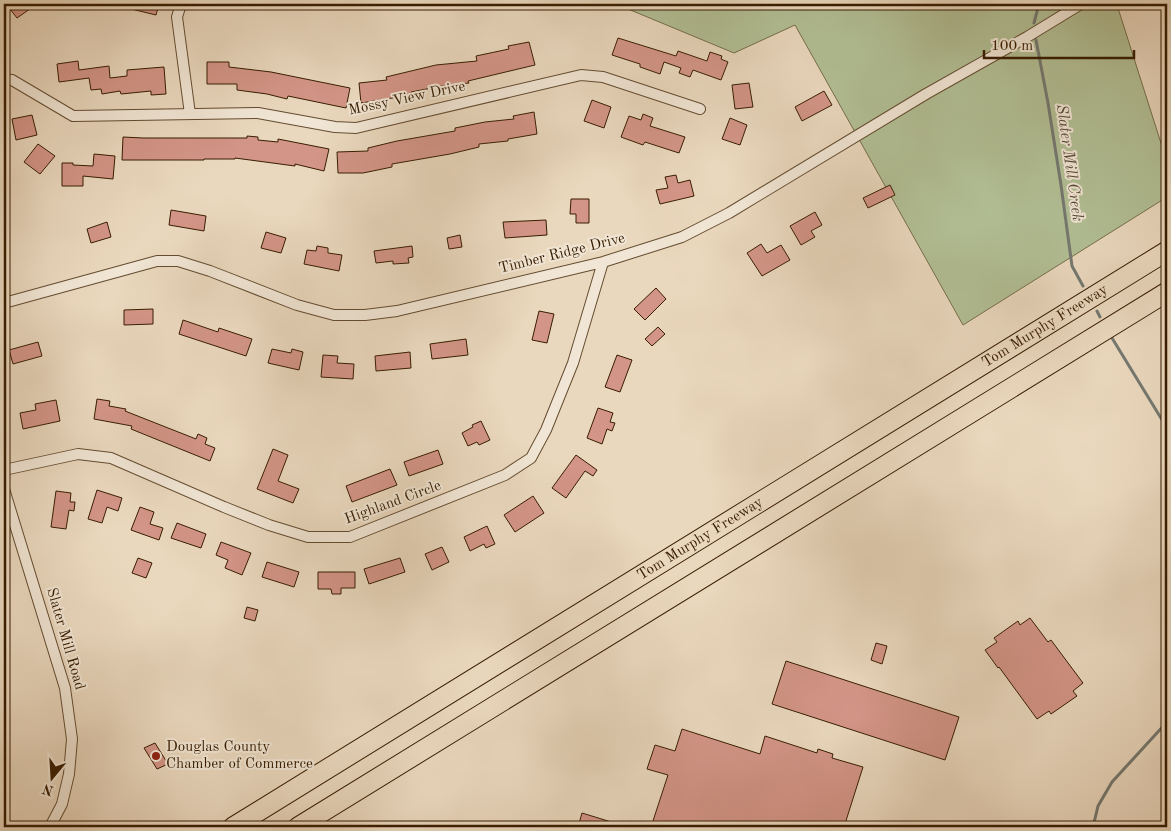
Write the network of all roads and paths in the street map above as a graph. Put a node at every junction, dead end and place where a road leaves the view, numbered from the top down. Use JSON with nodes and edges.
{"nodes":[{"id":1,"x":181,"y":4,"type":"edge"},
{"id":2,"x":1081,"y":4,"type":"edge"},
{"id":3,"x":4,"y":79,"type":"edge"},
{"id":4,"x":700,"y":108,"type":"dead end"},
{"id":5,"x":190,"y":114,"type":"junction"},
{"id":6,"x":1167,"y":251,"type":"edge"},
{"id":7,"x":603,"y":262,"type":"junction"},
{"id":8,"x":1167,"y":292,"type":"edge"},
{"id":9,"x":4,"y":303,"type":"edge"},
{"id":10,"x":4,"y":470,"type":"edge"},
{"id":11,"x":4,"y":489,"type":"edge"},
{"id":12,"x":412,"y":758,"type":"junction"},
{"id":13,"x":50,"y":827,"type":"edge"},
{"id":14,"x":233,"y":827,"type":"edge"},
{"id":15,"x":298,"y":827,"type":"edge"},
{"id":16,"x":318,"y":827,"type":"edge"}],
"edges":[{"from":1,"to":5,"type":"street"},
{"from":2,"to":7,"type":"street","name":"Timber Ridge Drive"},
{"from":3,"to":5,"type":"street","name":"Mossy View Drive"},
{"from":4,"to":5,"type":"street","name":"Mossy View Drive"},
{"from":6,"to":14,"type":"highway","name":"Tom Murphy Freeway"},
{"from":7,"to":9,"type":"street","name":"Timber Ridge Drive"},
{"from":7,"to":10,"type":"street","name":"Highland Circle"},
{"from":8,"to":12,"type":"highway"},
{"from":11,"to":13,"type":"street","name":"Slater Mill Road"},
{"from":12,"to":15,"type":"highway"},
{"from":12,"to":16,"type":"highway"}]}
